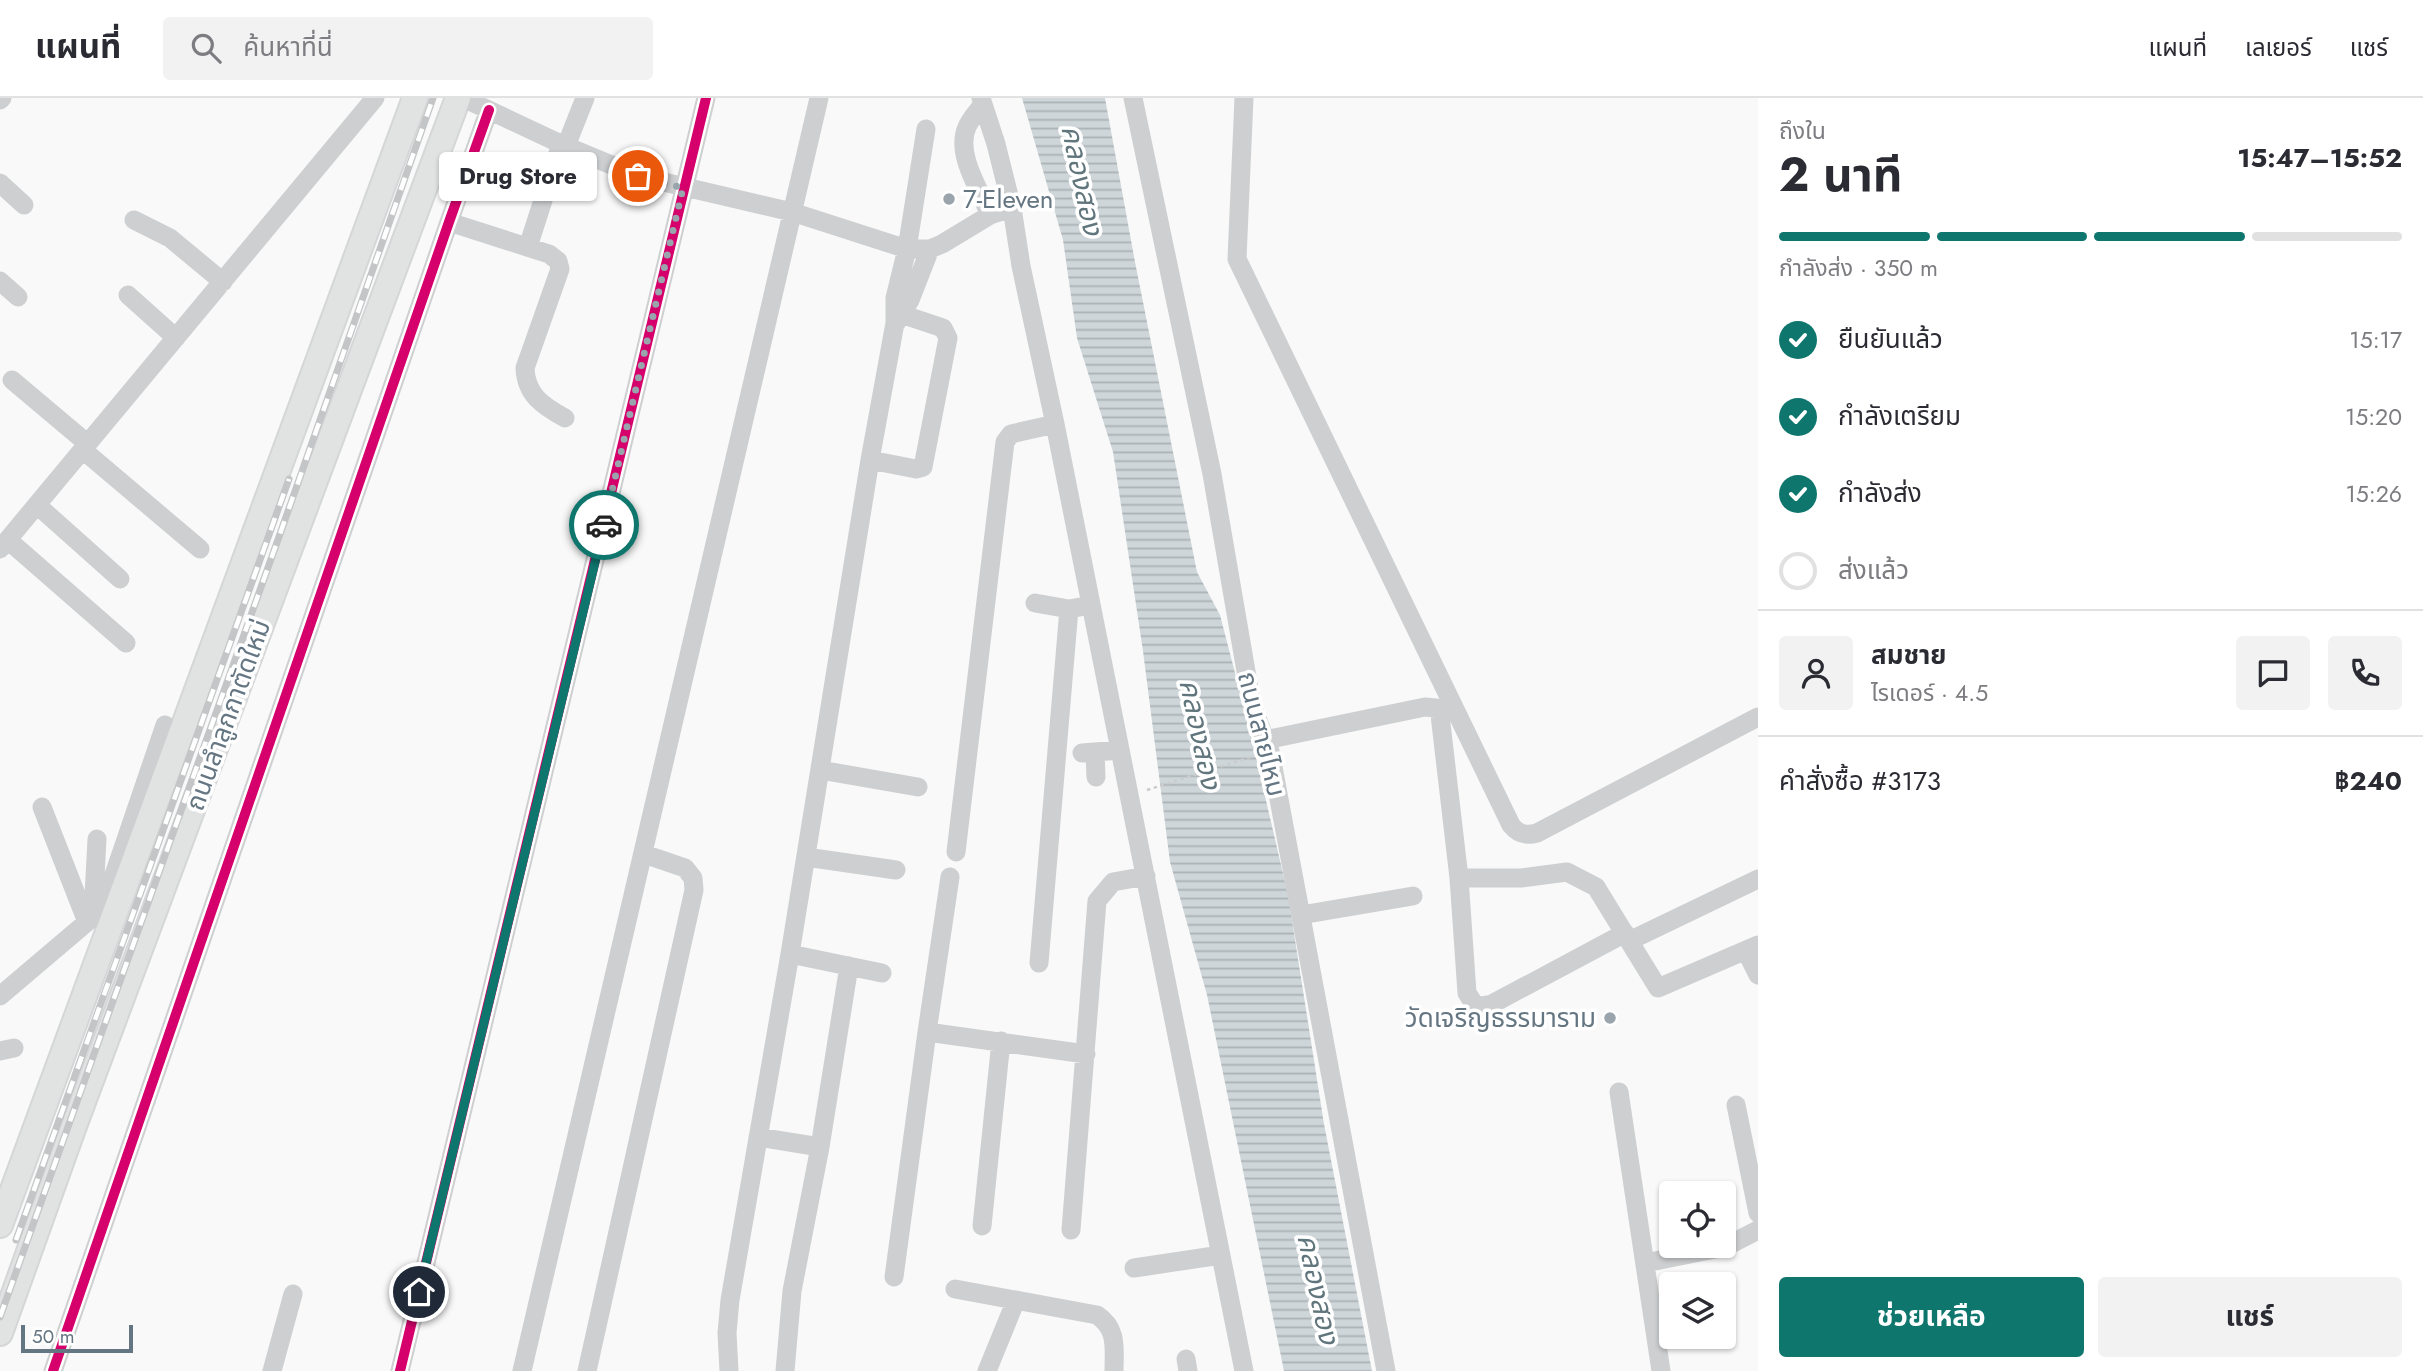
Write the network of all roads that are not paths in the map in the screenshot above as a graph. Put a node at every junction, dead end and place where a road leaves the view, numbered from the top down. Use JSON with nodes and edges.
{"nodes":[{"id":1,"x":375,"y":98,"type":"edge"},
{"id":2,"x":415,"y":98,"type":"edge"},
{"id":3,"x":458,"y":98,"type":"edge"},
{"id":4,"x":463,"y":98,"type":"edge"},
{"id":5,"x":585,"y":98,"type":"edge"},
{"id":6,"x":706,"y":98,"type":"edge"},
{"id":7,"x":819,"y":98,"type":"edge"},
{"id":8,"x":1133,"y":98,"type":"edge"},
{"id":9,"x":1244,"y":98,"type":"edge"},
{"id":10,"x":982,"y":101,"type":"edge"},
{"id":11,"x":489,"y":110,"type":"junction"},
{"id":12,"x":926,"y":129,"type":"dead end"},
{"id":13,"x":564,"y":145,"type":"junction"},
{"id":14,"x":0,"y":183,"type":"edge"},
{"id":15,"x":683,"y":188,"type":"junction"},
{"id":16,"x":24,"y":205,"type":"dead end"},
{"id":17,"x":1012,"y":208,"type":"junction"},
{"id":18,"x":792,"y":212,"type":"junction"},
{"id":19,"x":990,"y":215,"type":"junction"},
{"id":20,"x":134,"y":220,"type":"dead end"},
{"id":21,"x":449,"y":222,"type":"junction"},
{"id":22,"x":528,"y":247,"type":"junction"},
{"id":23,"x":907,"y":249,"type":"junction"},
{"id":24,"x":930,"y":249,"type":"junction"},
{"id":25,"x":0,"y":281,"type":"edge"},
{"id":26,"x":223,"y":282,"type":"junction"},
{"id":27,"x":128,"y":295,"type":"dead end"},
{"id":28,"x":18,"y":296,"type":"dead end"},
{"id":29,"x":897,"y":317,"type":"junction"},
{"id":30,"x":176,"y":338,"type":"junction"},
{"id":31,"x":12,"y":380,"type":"dead end"},
{"id":32,"x":565,"y":418,"type":"dead end"},
{"id":33,"x":1055,"y":424,"type":"junction"},
{"id":34,"x":86,"y":447,"type":"junction"},
{"id":35,"x":870,"y":460,"type":"junction"},
{"id":36,"x":37,"y":505,"type":"junction"},
{"id":37,"x":4,"y":545,"type":"edge"},
{"id":38,"x":200,"y":549,"type":"dead end"},
{"id":39,"x":120,"y":579,"type":"dead end"},
{"id":40,"x":1035,"y":603,"type":"dead end"},
{"id":41,"x":1091,"y":605,"type":"junction"},
{"id":42,"x":1069,"y":608,"type":"junction"},
{"id":43,"x":126,"y":643,"type":"dead end"},
{"id":44,"x":1758,"y":717,"type":"edge"},
{"id":45,"x":164,"y":725,"type":"dead end"},
{"id":46,"x":1263,"y":747,"type":"junction"},
{"id":47,"x":1120,"y":750,"type":"junction"},
{"id":48,"x":820,"y":770,"type":"junction"},
{"id":49,"x":1096,"y":777,"type":"dead end"},
{"id":50,"x":918,"y":787,"type":"dead end"},
{"id":51,"x":41,"y":807,"type":"dead end"},
{"id":52,"x":97,"y":839,"type":"dead end"},
{"id":53,"x":956,"y":852,"type":"dead end"},
{"id":54,"x":644,"y":854,"type":"junction"},
{"id":55,"x":806,"y":857,"type":"junction"},
{"id":56,"x":896,"y":870,"type":"dead end"},
{"id":57,"x":1146,"y":876,"type":"junction"},
{"id":58,"x":950,"y":877,"type":"dead end"},
{"id":59,"x":1459,"y":878,"type":"junction"},
{"id":60,"x":1758,"y":879,"type":"edge"},
{"id":61,"x":1413,"y":896,"type":"dead end"},
{"id":62,"x":1301,"y":915,"type":"junction"},
{"id":63,"x":90,"y":920,"type":"junction"},
{"id":64,"x":1627,"y":937,"type":"junction"},
{"id":65,"x":1752,"y":948,"type":"edge"},
{"id":66,"x":790,"y":954,"type":"junction"},
{"id":67,"x":1039,"y":963,"type":"dead end"},
{"id":68,"x":849,"y":966,"type":"junction"},
{"id":69,"x":882,"y":973,"type":"dead end"},
{"id":70,"x":1758,"y":975,"type":"edge"},
{"id":71,"x":0,"y":996,"type":"edge"},
{"id":72,"x":927,"y":1032,"type":"junction"},
{"id":73,"x":1001,"y":1041,"type":"junction"},
{"id":74,"x":1086,"y":1054,"type":"junction"},
{"id":75,"x":1619,"y":1092,"type":"dead end"},
{"id":76,"x":1736,"y":1105,"type":"dead end"},
{"id":77,"x":39,"y":1116,"type":"junction"},
{"id":78,"x":74,"y":1126,"type":"junction"},
{"id":79,"x":758,"y":1138,"type":"junction"},
{"id":80,"x":820,"y":1147,"type":"junction"},
{"id":81,"x":1758,"y":1213,"type":"edge"},
{"id":82,"x":0,"y":1225,"type":"edge"},
{"id":83,"x":982,"y":1226,"type":"dead end"},
{"id":84,"x":1071,"y":1230,"type":"dead end"},
{"id":85,"x":1758,"y":1230,"type":"edge"},
{"id":86,"x":1221,"y":1255,"type":"junction"},
{"id":87,"x":1645,"y":1263,"type":"junction"},
{"id":88,"x":1134,"y":1268,"type":"dead end"},
{"id":89,"x":894,"y":1277,"type":"dead end"},
{"id":90,"x":955,"y":1289,"type":"dead end"},
{"id":91,"x":293,"y":1294,"type":"dead end"},
{"id":92,"x":1016,"y":1300,"type":"junction"},
{"id":93,"x":0,"y":1333,"type":"edge"},
{"id":94,"x":53,"y":1371,"type":"edge"},
{"id":95,"x":272,"y":1371,"type":"edge"},
{"id":96,"x":400,"y":1371,"type":"edge"},
{"id":97,"x":522,"y":1371,"type":"edge"},
{"id":98,"x":587,"y":1371,"type":"edge"},
{"id":99,"x":729,"y":1371,"type":"edge"},
{"id":100,"x":785,"y":1371,"type":"edge"},
{"id":101,"x":987,"y":1371,"type":"edge"},
{"id":102,"x":1114,"y":1371,"type":"edge"},
{"id":103,"x":1244,"y":1371,"type":"edge"},
{"id":104,"x":1386,"y":1371,"type":"edge"},
{"id":105,"x":1661,"y":1371,"type":"edge"}],
"edges":[{"from":1,"to":26,"type":"street"},
{"from":2,"to":77,"type":"main road","name":"ถนนลำลูกกาตัดใหม่"},
{"from":3,"to":78,"type":"main road","name":"ถนนลำลูกกาตัดใหม่"},
{"from":4,"to":11,"type":"street"},
{"from":5,"to":13,"type":"street"},
{"from":6,"to":15,"type":"street"},
{"from":7,"to":18,"type":"street"},
{"from":8,"to":46,"type":"street","name":"ถนนสายไหม"},
{"from":9,"to":44,"type":"street"},
{"from":10,"to":17,"type":"street"},
{"from":10,"to":19,"type":"street"},
{"from":11,"to":13,"type":"street"},
{"from":11,"to":21,"type":"street"},
{"from":12,"to":23,"type":"street"},
{"from":13,"to":15,"type":"street"},
{"from":13,"to":22,"type":"street"},
{"from":14,"to":16,"type":"street"},
{"from":15,"to":18,"type":"street"},
{"from":15,"to":96,"type":"street"},
{"from":17,"to":19,"type":"street"},
{"from":17,"to":33,"type":"street"},
{"from":18,"to":23,"type":"street"},
{"from":18,"to":54,"type":"street"},
{"from":19,"to":24,"type":"street"},
{"from":20,"to":26,"type":"street"},
{"from":21,"to":22,"type":"street"},
{"from":21,"to":94,"type":"street"},
{"from":22,"to":32,"type":"street"},
{"from":23,"to":24,"type":"street"},
{"from":23,"to":29,"type":"street"},
{"from":24,"to":29,"type":"street"},
{"from":25,"to":28,"type":"street"},
{"from":26,"to":30,"type":"street"},
{"from":27,"to":30,"type":"street"},
{"from":29,"to":35,"type":"street"},
{"from":29,"to":35,"type":"street"},
{"from":30,"to":34,"type":"street"},
{"from":31,"to":34,"type":"street"},
{"from":33,"to":41,"type":"street"},
{"from":33,"to":53,"type":"street"},
{"from":34,"to":36,"type":"street"},
{"from":34,"to":38,"type":"street"},
{"from":35,"to":48,"type":"street"},
{"from":36,"to":37,"type":"street"},
{"from":36,"to":39,"type":"street"},
{"from":37,"to":43,"type":"street"},
{"from":40,"to":42,"type":"street"},
{"from":41,"to":42,"type":"street"},
{"from":41,"to":47,"type":"street"},
{"from":42,"to":67,"type":"street"},
{"from":45,"to":63,"type":"street"},
{"from":46,"to":59,"type":"street"},
{"from":46,"to":62,"type":"street","name":"ถนนสายไหม"},
{"from":47,"to":49,"type":"street"},
{"from":47,"to":57,"type":"street"},
{"from":48,"to":50,"type":"street"},
{"from":48,"to":55,"type":"street"},
{"from":51,"to":63,"type":"street"},
{"from":52,"to":63,"type":"street"},
{"from":54,"to":97,"type":"street"},
{"from":54,"to":98,"type":"street"},
{"from":55,"to":56,"type":"street"},
{"from":55,"to":66,"type":"street"},
{"from":57,"to":74,"type":"street"},
{"from":57,"to":86,"type":"street"},
{"from":58,"to":72,"type":"street"},
{"from":59,"to":64,"type":"street"},
{"from":59,"to":64,"type":"street"},
{"from":60,"to":64,"type":"street"},
{"from":61,"to":62,"type":"street"},
{"from":62,"to":104,"type":"street","name":"ถนนสายไหม"},
{"from":63,"to":71,"type":"street"},
{"from":64,"to":65,"type":"street"},
{"from":65,"to":70,"type":"street"},
{"from":66,"to":68,"type":"street"},
{"from":66,"to":79,"type":"street"},
{"from":68,"to":69,"type":"street"},
{"from":68,"to":80,"type":"street"},
{"from":72,"to":73,"type":"street"},
{"from":72,"to":89,"type":"street"},
{"from":73,"to":74,"type":"street"},
{"from":73,"to":83,"type":"street"},
{"from":74,"to":84,"type":"street"},
{"from":75,"to":87,"type":"street"},
{"from":76,"to":81,"type":"street"},
{"from":77,"to":78,"type":"main road"},
{"from":77,"to":82,"type":"main road","name":"ถนนลำลูกกาตัดใหม่"},
{"from":78,"to":93,"type":"main road","name":"ถนนลำลูกกาตัดใหม่"},
{"from":79,"to":80,"type":"street"},
{"from":79,"to":99,"type":"street"},
{"from":80,"to":100,"type":"street"},
{"from":85,"to":87,"type":"street"},
{"from":86,"to":88,"type":"street"},
{"from":86,"to":103,"type":"street"},
{"from":87,"to":105,"type":"street"},
{"from":90,"to":92,"type":"street"},
{"from":91,"to":95,"type":"street"},
{"from":92,"to":101,"type":"street"},
{"from":92,"to":102,"type":"street"}]}
